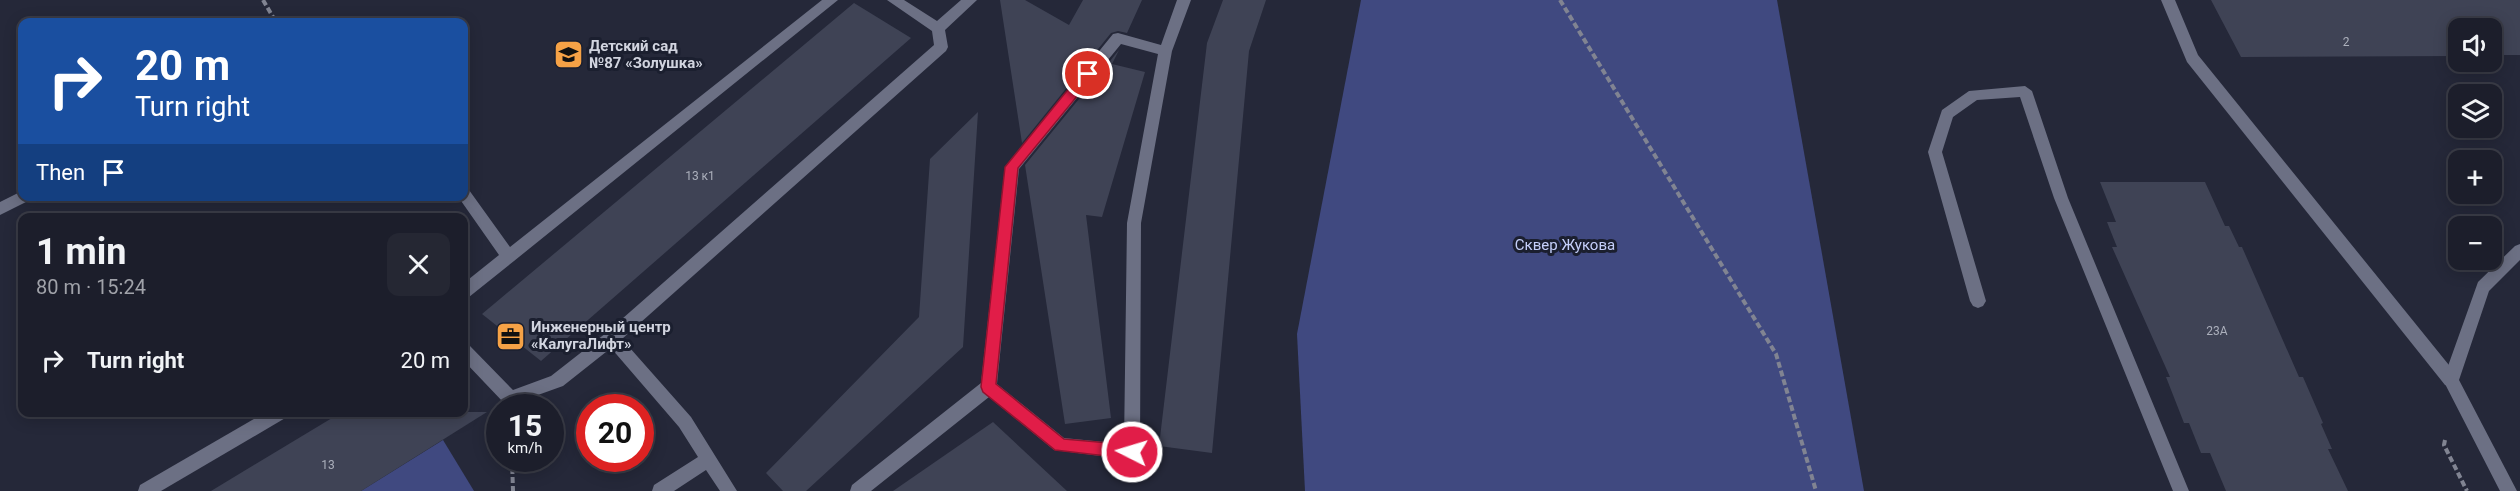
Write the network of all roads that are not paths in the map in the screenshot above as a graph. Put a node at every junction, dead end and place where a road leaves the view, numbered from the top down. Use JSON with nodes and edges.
{"nodes":[{"id":1,"x":831,"y":0,"type":"edge"},
{"id":2,"x":894,"y":0,"type":"edge"},
{"id":3,"x":970,"y":0,"type":"edge"},
{"id":4,"x":1184,"y":0,"type":"edge"},
{"id":5,"x":2168,"y":0,"type":"edge"},
{"id":6,"x":938,"y":28,"type":"junction"},
{"id":7,"x":1165,"y":51,"type":"junction"},
{"id":8,"x":18,"y":200,"type":"edge"},
{"id":9,"x":468,"y":200,"type":"edge"},
{"id":10,"x":0,"y":209,"type":"edge"},
{"id":11,"x":2520,"y":250,"type":"edge"},
{"id":12,"x":509,"y":257,"type":"junction"},
{"id":13,"x":468,"y":289,"type":"edge"},
{"id":14,"x":1978,"y":302,"type":"dead end"},
{"id":15,"x":612,"y":338,"type":"junction"},
{"id":16,"x":468,"y":355,"type":"edge"},
{"id":17,"x":2451,"y":380,"type":"junction"},
{"id":18,"x":989,"y":387,"type":"junction"},
{"id":19,"x":272,"y":417,"type":"edge"},
{"id":20,"x":709,"y":459,"type":"junction"},
{"id":21,"x":146,"y":491,"type":"edge"},
{"id":22,"x":660,"y":491,"type":"edge"},
{"id":23,"x":729,"y":491,"type":"edge"},
{"id":24,"x":858,"y":491,"type":"edge"},
{"id":25,"x":2181,"y":491,"type":"edge"},
{"id":26,"x":2509,"y":491,"type":"edge"}],
"edges":[{"from":1,"to":12,"type":"street"},
{"from":2,"to":6,"type":"street"},
{"from":3,"to":6,"type":"street"},
{"from":4,"to":7,"type":"street"},
{"from":5,"to":17,"type":"street"},
{"from":6,"to":15,"type":"street"},
{"from":7,"to":18,"type":"street"},
{"from":7,"to":18,"type":"street"},
{"from":8,"to":10,"type":"street"},
{"from":9,"to":12,"type":"street"},
{"from":11,"to":17,"type":"street"},
{"from":12,"to":13,"type":"street"},
{"from":14,"to":25,"type":"street"},
{"from":15,"to":16,"type":"street"},
{"from":15,"to":20,"type":"street"},
{"from":17,"to":26,"type":"street"},
{"from":18,"to":24,"type":"street"},
{"from":19,"to":21,"type":"street"},
{"from":20,"to":22,"type":"street"},
{"from":20,"to":23,"type":"street"}]}
